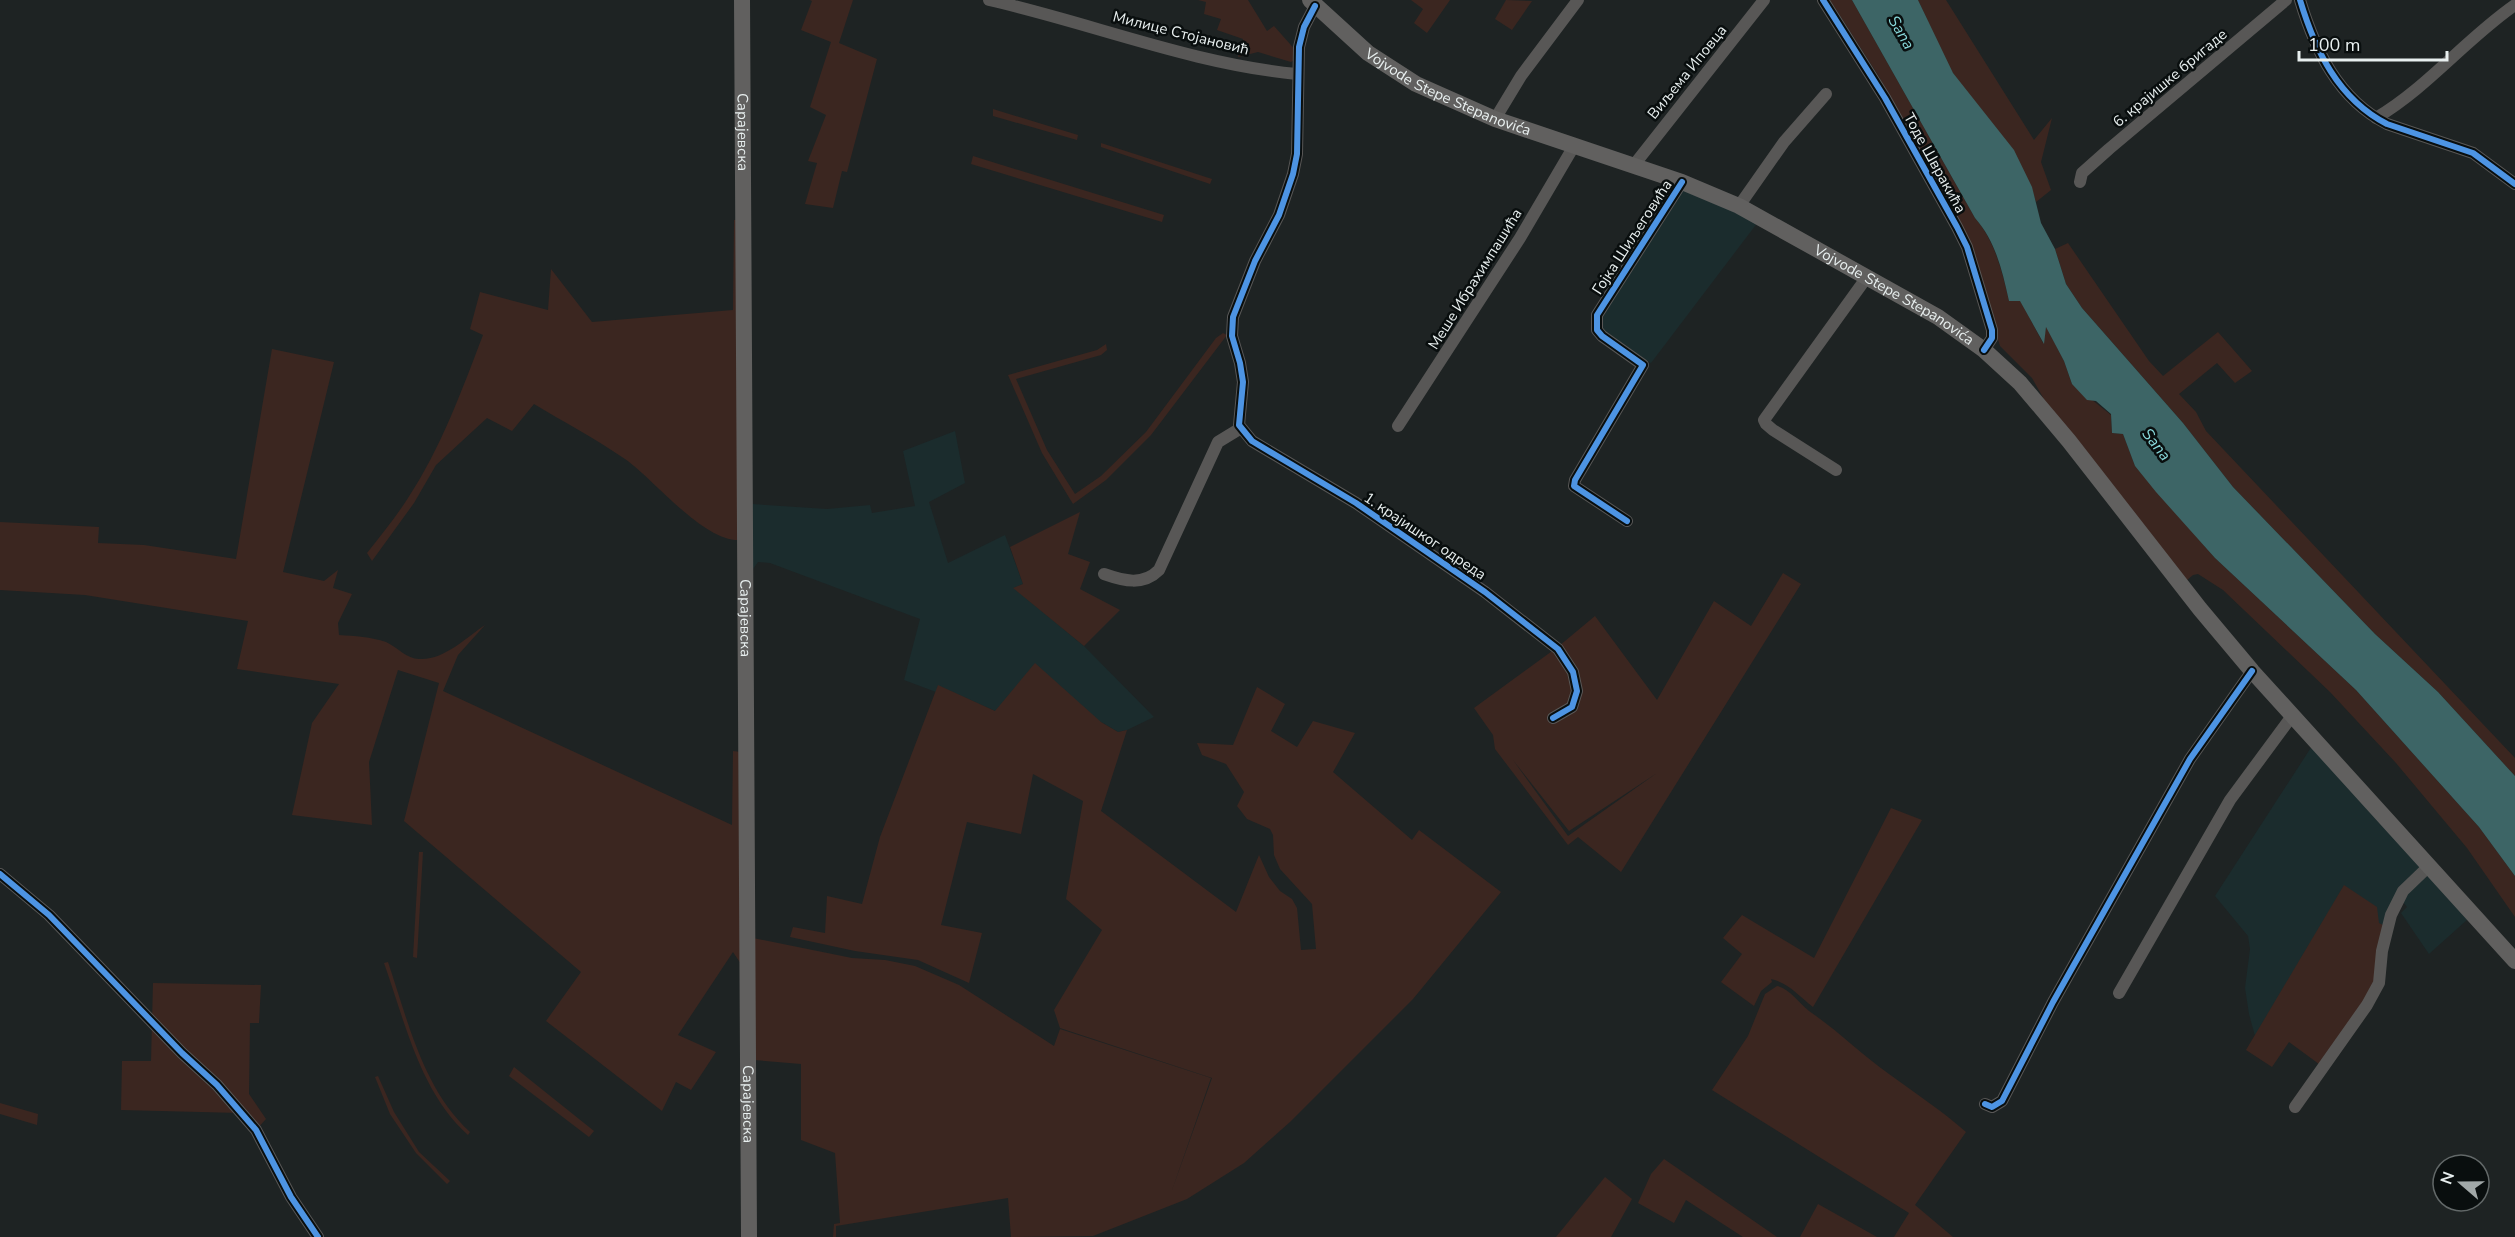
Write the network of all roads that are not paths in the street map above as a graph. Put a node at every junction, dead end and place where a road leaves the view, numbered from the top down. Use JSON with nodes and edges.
{"nodes":[{"id":1,"x":742,"y":0,"type":"edge"},
{"id":2,"x":989,"y":0,"type":"edge"},
{"id":3,"x":1578,"y":0,"type":"edge"},
{"id":4,"x":1764,"y":0,"type":"edge"},
{"id":5,"x":1823,"y":0,"type":"edge"},
{"id":6,"x":2286,"y":0,"type":"edge"},
{"id":7,"x":2300,"y":0,"type":"edge"},
{"id":8,"x":1312,"y":3,"type":"edge"},
{"id":9,"x":2515,"y":5,"type":"edge"},
{"id":10,"x":1297,"y":74,"type":"junction"},
{"id":11,"x":1826,"y":94,"type":"dead end"},
{"id":12,"x":2376,"y":118,"type":"junction"},
{"id":13,"x":1495,"y":119,"type":"junction"},
{"id":14,"x":1574,"y":146,"type":"junction"},
{"id":15,"x":1634,"y":165,"type":"junction"},
{"id":16,"x":1682,"y":182,"type":"junction"},
{"id":17,"x":2080,"y":182,"type":"dead end"},
{"id":18,"x":2515,"y":184,"type":"edge"},
{"id":19,"x":1739,"y":206,"type":"junction"},
{"id":20,"x":1867,"y":277,"type":"junction"},
{"id":21,"x":1984,"y":350,"type":"junction"},
{"id":22,"x":1398,"y":426,"type":"dead end"},
{"id":23,"x":1241,"y":428,"type":"junction"},
{"id":24,"x":1836,"y":470,"type":"dead end"},
{"id":25,"x":1627,"y":521,"type":"dead end"},
{"id":26,"x":1104,"y":574,"type":"dead end"},
{"id":27,"x":2252,"y":671,"type":"junction"},
{"id":28,"x":2292,"y":716,"type":"junction"},
{"id":29,"x":1553,"y":718,"type":"dead end"},
{"id":30,"x":2428,"y":867,"type":"junction"},
{"id":31,"x":0,"y":874,"type":"edge"},
{"id":32,"x":2515,"y":961,"type":"edge"},
{"id":33,"x":2119,"y":993,"type":"dead end"},
{"id":34,"x":1985,"y":1104,"type":"dead end"},
{"id":35,"x":2295,"y":1107,"type":"dead end"},
{"id":36,"x":318,"y":1237,"type":"edge"},
{"id":37,"x":749,"y":1237,"type":"edge"}],
"edges":[{"from":1,"to":37,"type":"main road","name":"Сарајевска"},
{"from":2,"to":10,"type":"street","name":"Милице Стојановић"},
{"from":3,"to":13,"type":"street"},
{"from":4,"to":15,"type":"street","name":"Виљема Иповца"},
{"from":5,"to":21,"type":"street","name":"Тоде Швракића"},
{"from":6,"to":17,"type":"street","name":"6. крајишке бригаде"},
{"from":7,"to":12,"type":"street"},
{"from":8,"to":10,"type":"street"},
{"from":8,"to":13,"type":"main road","name":"Vojvode Stepe Stepanovića"},
{"from":9,"to":12,"type":"street"},
{"from":10,"to":23,"type":"street"},
{"from":11,"to":19,"type":"street"},
{"from":12,"to":18,"type":"street"},
{"from":13,"to":14,"type":"main road","name":"Vojvode Stepe Stepanovića"},
{"from":14,"to":15,"type":"main road","name":"Vojvode Stepe Stepanovića"},
{"from":14,"to":22,"type":"street","name":"Меше Ибрахимпашића"},
{"from":15,"to":16,"type":"main road","name":"Vojvode Stepe Stepanovića"},
{"from":16,"to":19,"type":"main road","name":"Vojvode Stepe Stepanovića"},
{"from":16,"to":25,"type":"street","name":"Гојка Шиљеговића"},
{"from":19,"to":20,"type":"main road","name":"Vojvode Stepe Stepanovića"},
{"from":20,"to":21,"type":"main road","name":"Vojvode Stepe Stepanovića"},
{"from":20,"to":24,"type":"street"},
{"from":21,"to":27,"type":"main road","name":"Vojvode Stepe Stepanovića"},
{"from":23,"to":26,"type":"street"},
{"from":23,"to":29,"type":"street","name":"1. крајишког одреда"},
{"from":27,"to":28,"type":"main road","name":"Vojvode Stepe Stepanovića"},
{"from":27,"to":34,"type":"street"},
{"from":28,"to":30,"type":"main road","name":"Vojvode Stepe Stepanovića"},
{"from":28,"to":33,"type":"street"},
{"from":30,"to":32,"type":"main road","name":"Vojvode Stepe Stepanovića"},
{"from":30,"to":35,"type":"street"},
{"from":31,"to":36,"type":"street"}]}
